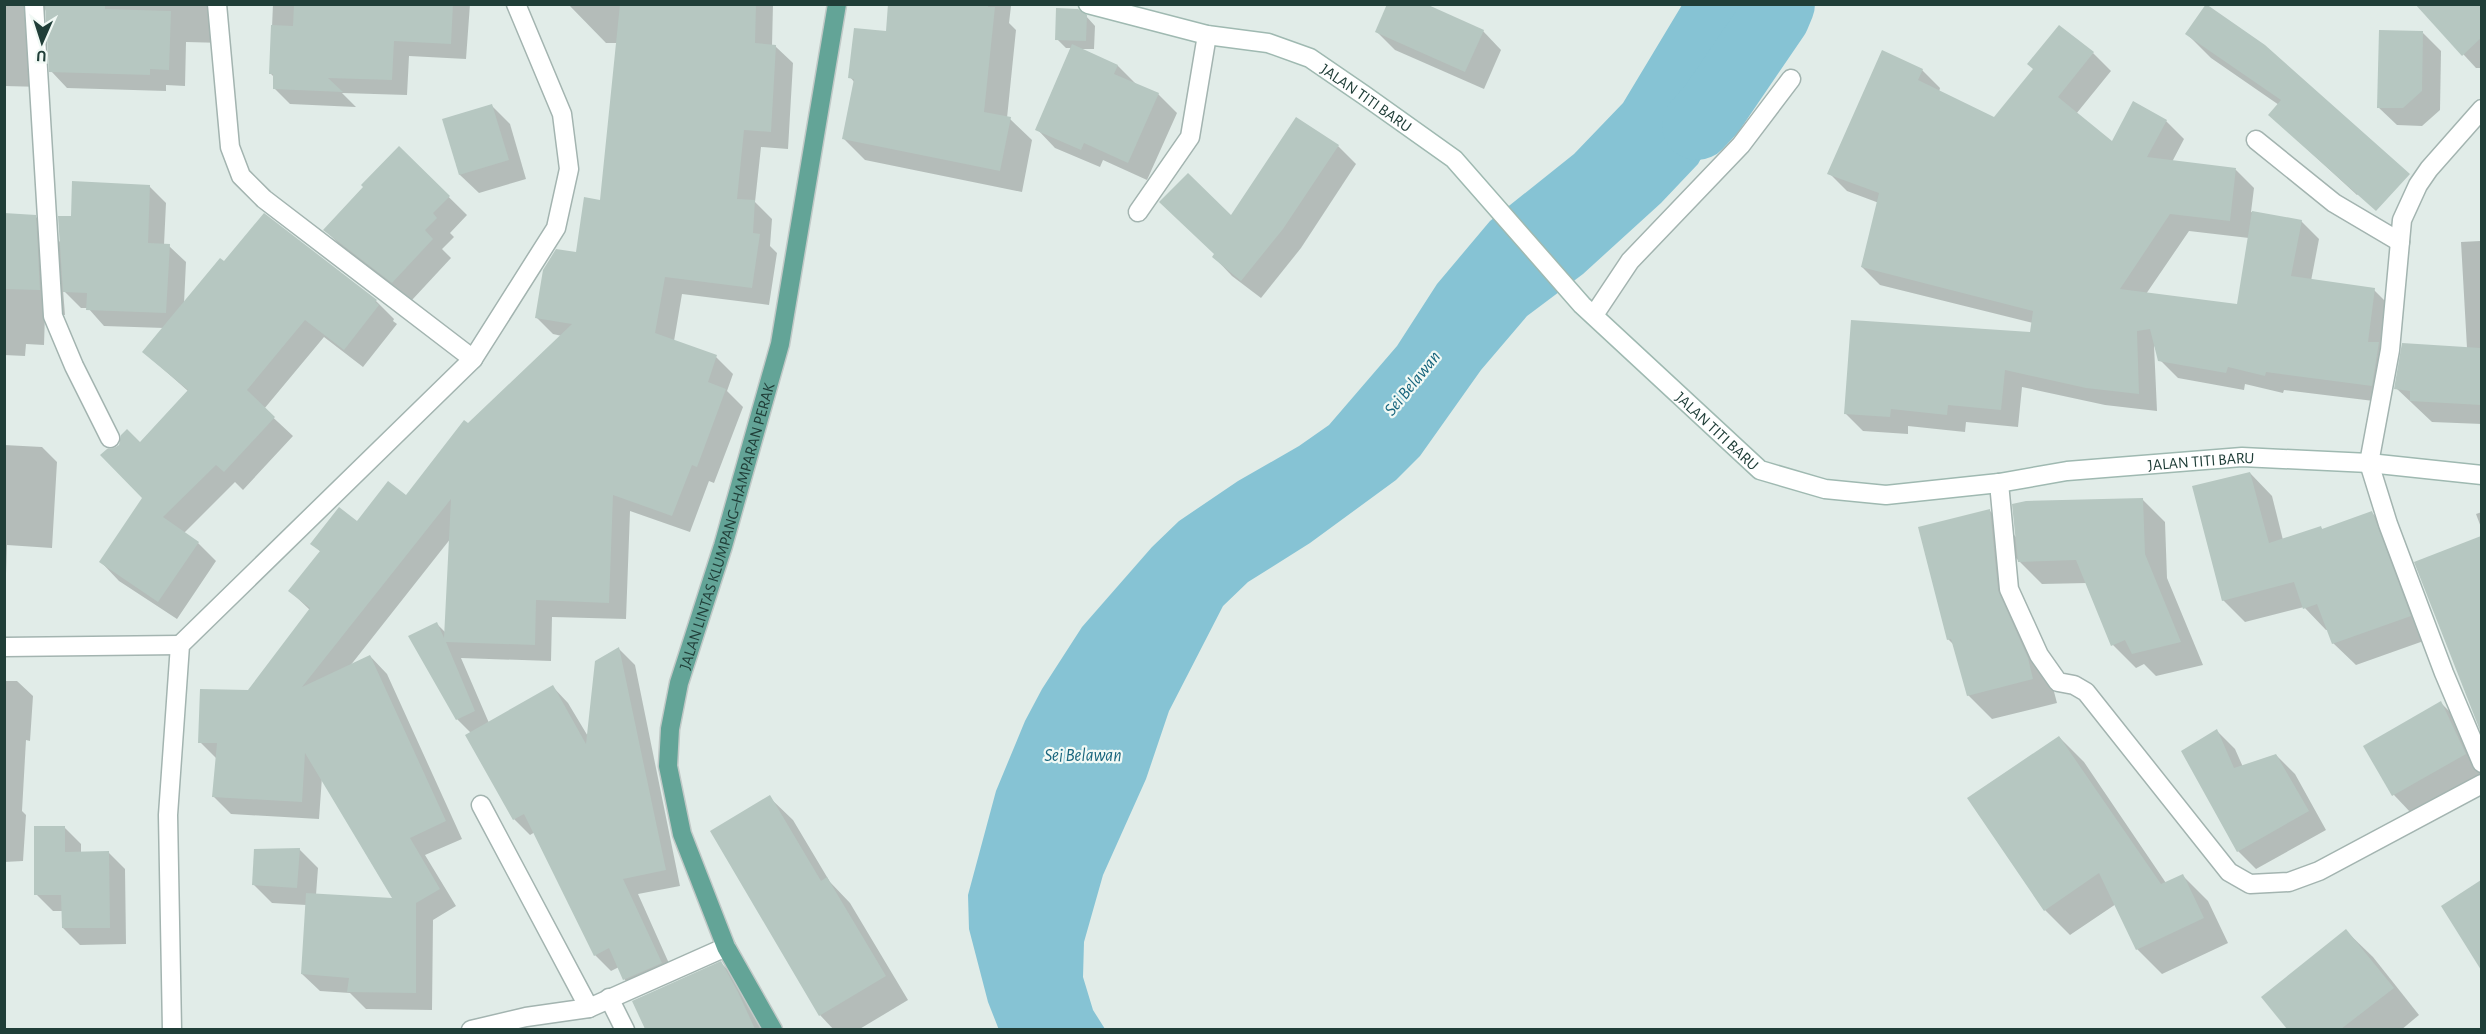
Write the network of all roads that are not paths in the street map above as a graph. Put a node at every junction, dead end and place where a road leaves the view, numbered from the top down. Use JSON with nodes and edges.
{"nodes":[{"id":1,"x":34,"y":4,"type":"edge"},
{"id":2,"x":217,"y":4,"type":"edge"},
{"id":3,"x":516,"y":4,"type":"edge"},
{"id":4,"x":837,"y":4,"type":"edge"},
{"id":5,"x":1088,"y":4,"type":"edge"},
{"id":6,"x":1207,"y":35,"type":"junction"},
{"id":7,"x":1791,"y":79,"type":"dead end"},
{"id":8,"x":2481,"y":109,"type":"edge"},
{"id":9,"x":2256,"y":140,"type":"dead end"},
{"id":10,"x":1138,"y":212,"type":"dead end"},
{"id":11,"x":2400,"y":242,"type":"junction"},
{"id":12,"x":1588,"y":310,"type":"junction"},
{"id":13,"x":472,"y":359,"type":"junction"},
{"id":14,"x":110,"y":438,"type":"dead end"},
{"id":15,"x":2369,"y":463,"type":"junction"},
{"id":16,"x":2481,"y":475,"type":"edge"},
{"id":17,"x":1999,"y":483,"type":"junction"},
{"id":18,"x":180,"y":645,"type":"junction"},
{"id":19,"x":4,"y":647,"type":"edge"},
{"id":20,"x":2481,"y":763,"type":"edge"},
{"id":21,"x":2481,"y":784,"type":"edge"},
{"id":22,"x":481,"y":805,"type":"dead end"},
{"id":23,"x":726,"y":947,"type":"junction"},
{"id":24,"x":609,"y":998,"type":"junction"},
{"id":25,"x":589,"y":1008,"type":"junction"},
{"id":26,"x":172,"y":1029,"type":"edge"},
{"id":27,"x":471,"y":1029,"type":"edge"},
{"id":28,"x":625,"y":1029,"type":"edge"},
{"id":29,"x":773,"y":1029,"type":"edge"}],
"edges":[{"from":1,"to":14,"type":"street"},
{"from":2,"to":13,"type":"street"},
{"from":3,"to":13,"type":"street"},
{"from":4,"to":23,"type":"main road","name":"JALAN LINTAS KLUMPANG–HAMPARAN PERAK"},
{"from":5,"to":6,"type":"street","name":"JALAN TITI BARU"},
{"from":6,"to":10,"type":"street"},
{"from":6,"to":12,"type":"street","name":"JALAN TITI BARU"},
{"from":7,"to":12,"type":"street"},
{"from":8,"to":11,"type":"street"},
{"from":9,"to":11,"type":"street"},
{"from":11,"to":15,"type":"street"},
{"from":12,"to":17,"type":"street","name":"JALAN TITI BARU"},
{"from":13,"to":18,"type":"street"},
{"from":15,"to":16,"type":"street","name":"JALAN TITI BARU"},
{"from":15,"to":17,"type":"street","name":"JALAN TITI BARU"},
{"from":15,"to":20,"type":"street"},
{"from":17,"to":21,"type":"street"},
{"from":18,"to":19,"type":"street"},
{"from":18,"to":26,"type":"street"},
{"from":22,"to":25,"type":"street"},
{"from":23,"to":24,"type":"street"},
{"from":23,"to":29,"type":"main road","name":"JALAN LINTAS KLUMPANG–HAMPARAN PERAK"},
{"from":24,"to":25,"type":"street"},
{"from":24,"to":28,"type":"street"},
{"from":25,"to":27,"type":"street"}]}
